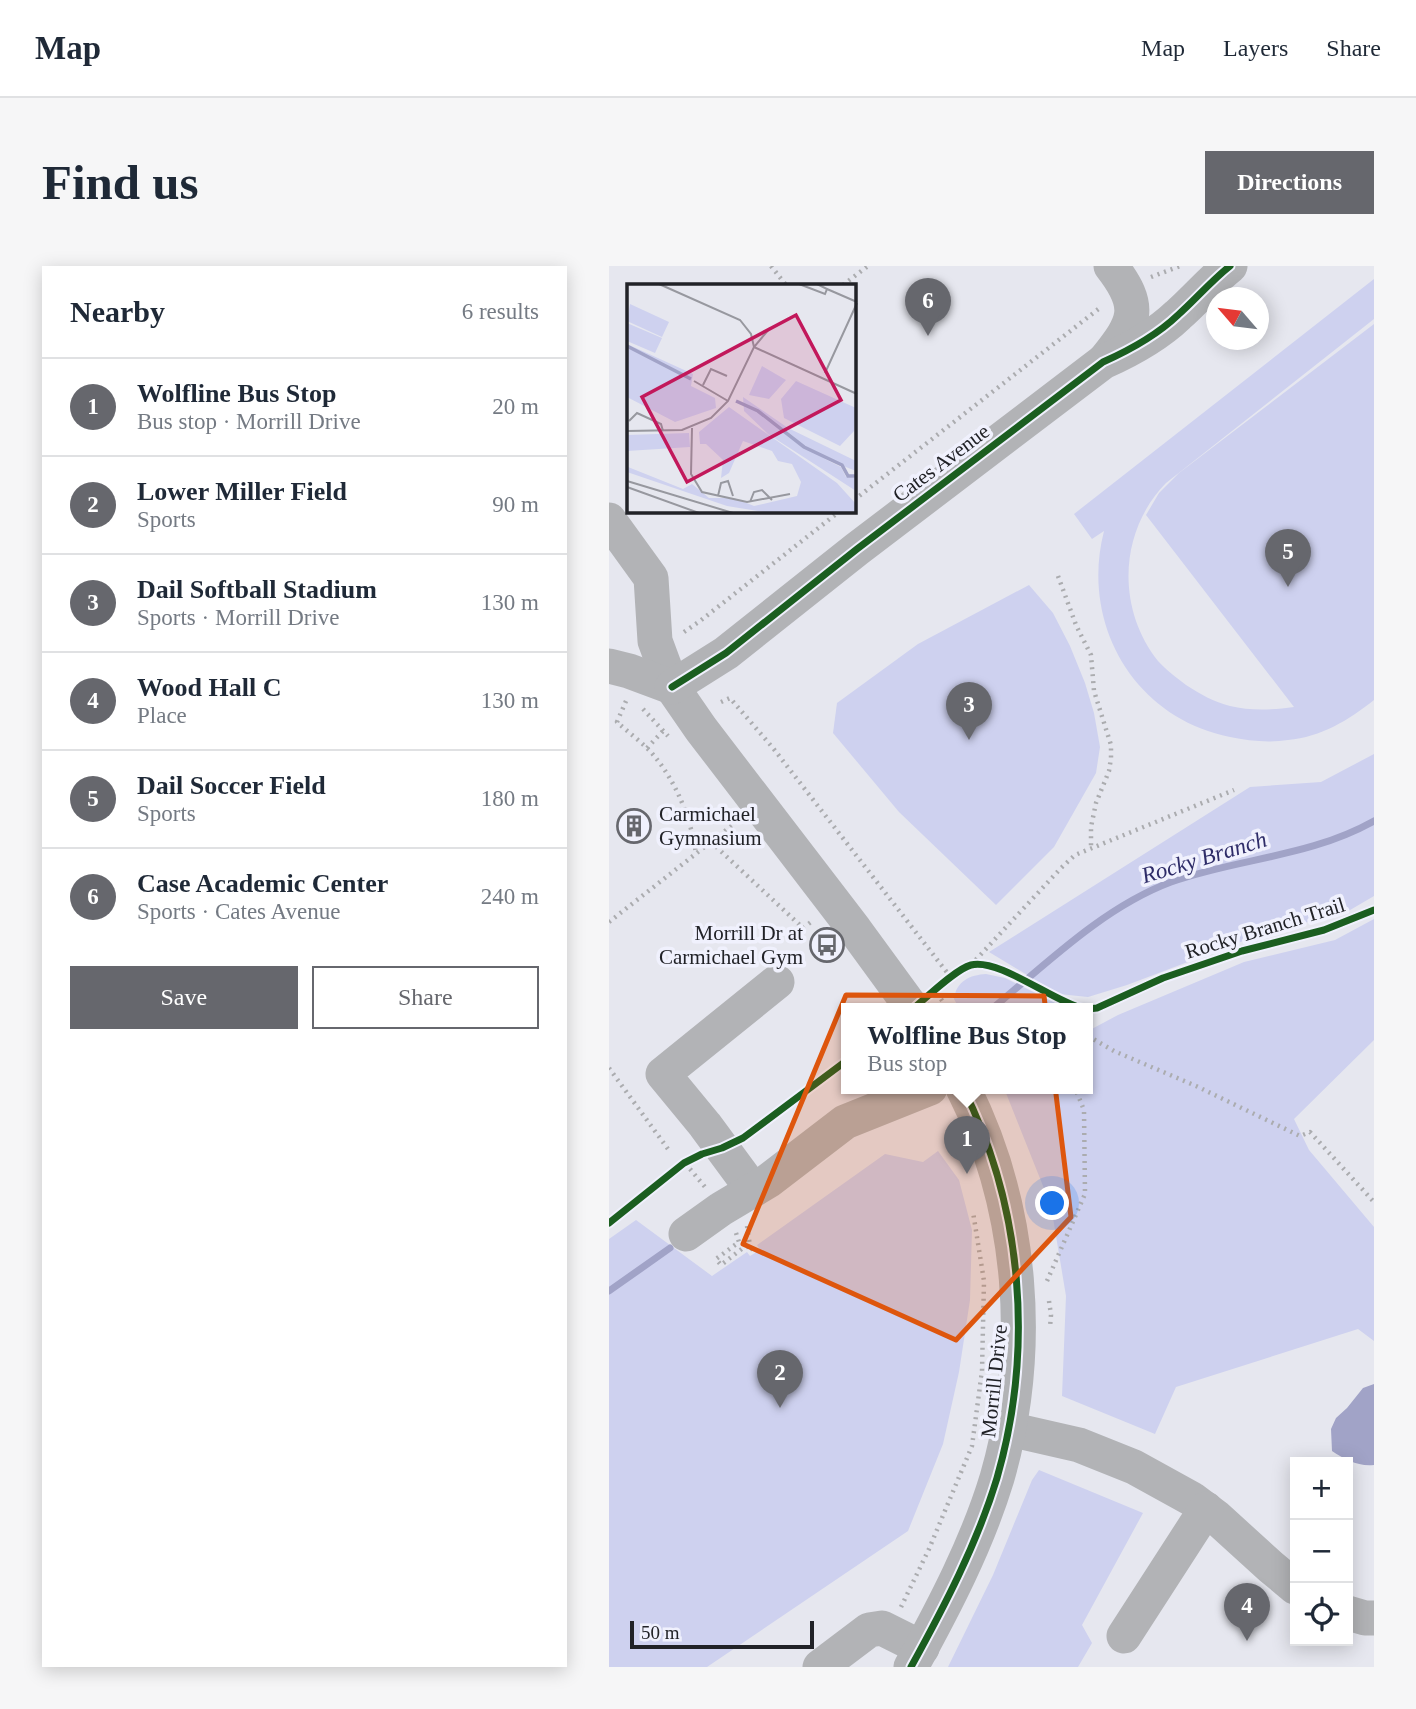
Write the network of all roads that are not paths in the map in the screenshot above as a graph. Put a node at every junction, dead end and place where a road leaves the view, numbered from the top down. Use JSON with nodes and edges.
{"nodes":[{"id":1,"x":1221,"y":273,"type":"edge"},
{"id":2,"x":1121,"y":284,"type":"edge"},
{"id":3,"x":1103,"y":362,"type":"junction"},
{"id":4,"x":609,"y":520,"type":"edge"},
{"id":5,"x":609,"y":666,"type":"edge"},
{"id":6,"x":672,"y":687,"type":"junction"},
{"id":7,"x":777,"y":982,"type":"dead end"},
{"id":8,"x":917,"y":1003,"type":"edge"},
{"id":9,"x":915,"y":1094,"type":"edge"},
{"id":10,"x":966,"y":1094,"type":"edge"},
{"id":11,"x":753,"y":1190,"type":"junction"},
{"id":12,"x":687,"y":1234,"type":"dead end"},
{"id":13,"x":1009,"y":1429,"type":"junction"},
{"id":14,"x":1206,"y":1509,"type":"junction"},
{"id":15,"x":1290,"y":1583,"type":"edge"},
{"id":16,"x":1353,"y":1614,"type":"edge"},
{"id":17,"x":1374,"y":1618,"type":"edge"},
{"id":18,"x":1123,"y":1636,"type":"dead end"},
{"id":19,"x":916,"y":1657,"type":"edge"},
{"id":20,"x":820,"y":1667,"type":"edge"}],
"edges":[{"from":1,"to":2,"type":"street"},
{"from":1,"to":3,"type":"street","name":"Cates Avenue"},
{"from":2,"to":3,"type":"street"},
{"from":3,"to":6,"type":"street","name":"Cates Avenue"},
{"from":4,"to":6,"type":"street"},
{"from":5,"to":6,"type":"street"},
{"from":6,"to":8,"type":"street"},
{"from":7,"to":11,"type":"street"},
{"from":9,"to":11,"type":"street"},
{"from":10,"to":13,"type":"street","name":"Morrill Drive"},
{"from":11,"to":12,"type":"street"},
{"from":13,"to":14,"type":"street"},
{"from":13,"to":19,"type":"street","name":"Morrill Drive"},
{"from":14,"to":15,"type":"street"},
{"from":14,"to":18,"type":"street"},
{"from":16,"to":17,"type":"street"},
{"from":19,"to":20,"type":"street"}]}
